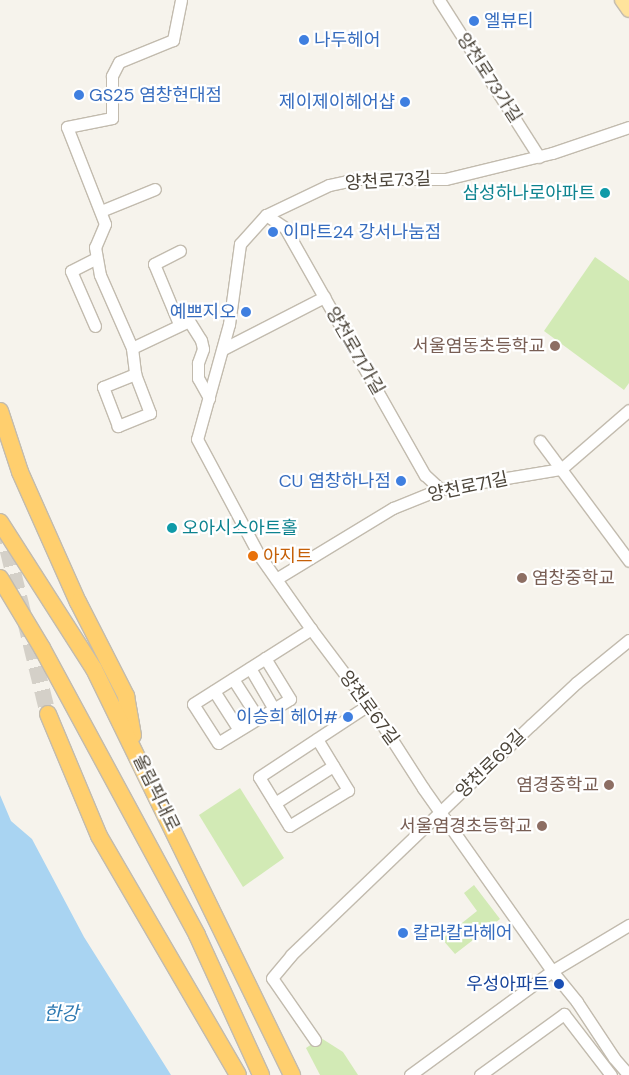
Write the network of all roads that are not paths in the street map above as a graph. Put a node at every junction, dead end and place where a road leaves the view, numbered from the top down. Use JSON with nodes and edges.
{"nodes":[{"id":1,"x":181,"y":0,"type":"edge"},
{"id":2,"x":438,"y":0,"type":"edge"},
{"id":3,"x":622,"y":0,"type":"edge"},
{"id":4,"x":629,"y":10,"type":"edge"},
{"id":5,"x":629,"y":126,"type":"edge"},
{"id":6,"x":539,"y":157,"type":"junction"},
{"id":7,"x":155,"y":189,"type":"dead end"},
{"id":8,"x":101,"y":211,"type":"junction"},
{"id":9,"x":266,"y":215,"type":"junction"},
{"id":10,"x":180,"y":251,"type":"dead end"},
{"id":11,"x":95,"y":259,"type":"junction"},
{"id":12,"x":324,"y":297,"type":"junction"},
{"id":13,"x":179,"y":324,"type":"junction"},
{"id":14,"x":95,"y":326,"type":"dead end"},
{"id":15,"x":132,"y":348,"type":"junction"},
{"id":16,"x":223,"y":349,"type":"junction"},
{"id":17,"x":135,"y":374,"type":"junction"},
{"id":18,"x":209,"y":398,"type":"junction"},
{"id":19,"x":629,"y":410,"type":"edge"},
{"id":20,"x":0,"y":411,"type":"edge"},
{"id":21,"x":197,"y":439,"type":"joint"},
{"id":22,"x":540,"y":440,"type":"dead end"},
{"id":23,"x":561,"y":469,"type":"junction"},
{"id":24,"x":440,"y":489,"type":"junction"},
{"id":25,"x":0,"y":522,"type":"edge"},
{"id":26,"x":629,"y":561,"type":"edge"},
{"id":27,"x":0,"y":578,"type":"edge"},
{"id":28,"x":276,"y":579,"type":"junction"},
{"id":29,"x":310,"y":629,"type":"junction"},
{"id":30,"x":629,"y":640,"type":"edge"},
{"id":31,"x":265,"y":658,"type":"junction"},
{"id":32,"x":250,"y":668,"type":"junction"},
{"id":33,"x":233,"y":679,"type":"junction"},
{"id":34,"x":214,"y":691,"type":"junction"},
{"id":35,"x":368,"y":705,"type":"junction"},
{"id":36,"x":274,"y":709,"type":"junction"},
{"id":37,"x":48,"y":714,"type":"tunnel mouth"},
{"id":38,"x":258,"y":718,"type":"junction"},
{"id":39,"x":238,"y":730,"type":"junction"},
{"id":40,"x":317,"y":739,"type":"junction"},
{"id":41,"x":136,"y":752,"type":"junction"},
{"id":42,"x":333,"y":766,"type":"junction"},
{"id":43,"x":275,"y":803,"type":"junction"},
{"id":44,"x":441,"y":813,"type":"junction"},
{"id":45,"x":629,"y":925,"type":"edge"},
{"id":46,"x":552,"y":971,"type":"junction"},
{"id":47,"x":577,"y":1002,"type":"junction"},
{"id":48,"x":564,"y":1014,"type":"junction"},
{"id":49,"x":314,"y":1040,"type":"dead end"},
{"id":50,"x":238,"y":1075,"type":"edge"},
{"id":51,"x":261,"y":1075,"type":"edge"},
{"id":52,"x":292,"y":1075,"type":"edge"},
{"id":53,"x":410,"y":1075,"type":"edge"},
{"id":54,"x":480,"y":1075,"type":"edge"},
{"id":55,"x":611,"y":1075,"type":"edge"},
{"id":56,"x":629,"y":1075,"type":"edge"}],
"edges":[{"from":1,"to":8,"type":"street"},
{"from":2,"to":6,"type":"street","name":"양천로73가길"},
{"from":3,"to":4,"type":"main road"},
{"from":5,"to":6,"type":"street","name":"양천로73길"},
{"from":6,"to":9,"type":"street","name":"양천로73길"},
{"from":7,"to":8,"type":"street"},
{"from":8,"to":11,"type":"street"},
{"from":9,"to":12,"type":"street","name":"양천로71가길"},
{"from":9,"to":16,"type":"street","name":"양천로73길"},
{"from":10,"to":13,"type":"street"},
{"from":11,"to":14,"type":"street"},
{"from":11,"to":15,"type":"street"},
{"from":12,"to":16,"type":"street"},
{"from":12,"to":24,"type":"street","name":"양천로71가길"},
{"from":13,"to":15,"type":"street"},
{"from":13,"to":18,"type":"street"},
{"from":15,"to":17,"type":"street"},
{"from":16,"to":18,"type":"street","name":"양천로73길"},
{"from":17,"to":17,"type":"street"},
{"from":18,"to":21,"type":"street","name":"양천로73길"},
{"from":19,"to":23,"type":"street"},
{"from":20,"to":41,"type":"highway"},
{"from":21,"to":28,"type":"street","name":"양천로67길"},
{"from":22,"to":23,"type":"street"},
{"from":23,"to":24,"type":"street","name":"양천로71길"},
{"from":23,"to":26,"type":"street"},
{"from":24,"to":28,"type":"street","name":"양천로71길"},
{"from":25,"to":41,"type":"highway","name":"올림픽대로"},
{"from":27,"to":51,"type":"highway","name":"올림픽대로"},
{"from":28,"to":29,"type":"street","name":"양천로67길"},
{"from":29,"to":31,"type":"street"},
{"from":29,"to":35,"type":"street","name":"양천로67길"},
{"from":30,"to":44,"type":"street","name":"양천로69길"},
{"from":31,"to":32,"type":"street"},
{"from":31,"to":36,"type":"street"},
{"from":32,"to":33,"type":"street"},
{"from":32,"to":36,"type":"street"},
{"from":33,"to":34,"type":"street"},
{"from":33,"to":38,"type":"street"},
{"from":34,"to":39,"type":"street"},
{"from":34,"to":39,"type":"street"},
{"from":35,"to":40,"type":"street"},
{"from":35,"to":44,"type":"street","name":"양천로67길"},
{"from":36,"to":38,"type":"street"},
{"from":37,"to":50,"type":"highway"},
{"from":38,"to":39,"type":"street"},
{"from":40,"to":42,"type":"street"},
{"from":40,"to":43,"type":"street"},
{"from":41,"to":52,"type":"highway","name":"올림픽대로"},
{"from":42,"to":43,"type":"street"},
{"from":42,"to":43,"type":"street"},
{"from":44,"to":46,"type":"street","name":"양천로67길"},
{"from":44,"to":49,"type":"street","name":"양천로69길"},
{"from":45,"to":46,"type":"street"},
{"from":46,"to":47,"type":"street","name":"양천로67길"},
{"from":46,"to":53,"type":"street"},
{"from":47,"to":48,"type":"street"},
{"from":47,"to":56,"type":"street","name":"양천로67길"},
{"from":48,"to":54,"type":"street"},
{"from":48,"to":55,"type":"street"}]}
